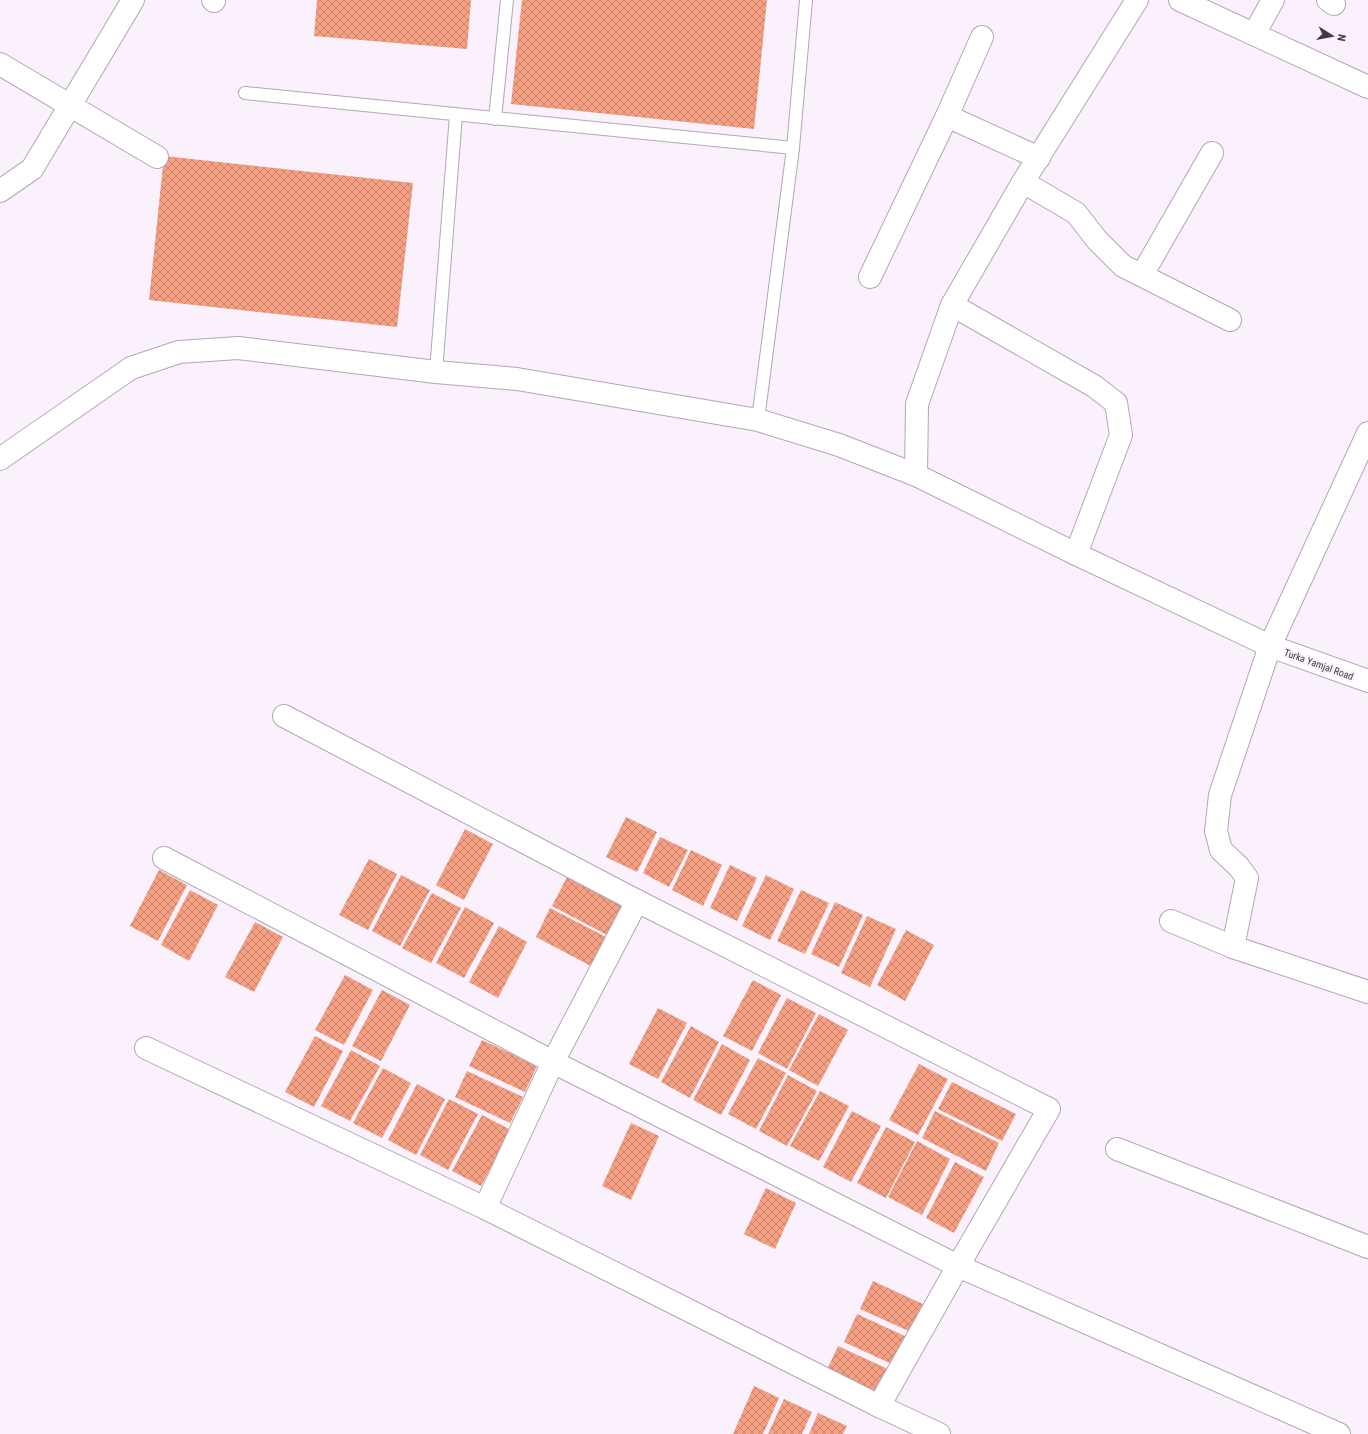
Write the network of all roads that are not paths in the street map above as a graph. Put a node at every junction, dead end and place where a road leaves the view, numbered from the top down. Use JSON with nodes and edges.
{"nodes":[{"id":1,"x":133,"y":0,"type":"edge"},
{"id":2,"x":507,"y":0,"type":"edge"},
{"id":3,"x":806,"y":0,"type":"edge"},
{"id":4,"x":1137,"y":0,"type":"edge"},
{"id":5,"x":1180,"y":0,"type":"edge"},
{"id":6,"x":1273,"y":0,"type":"edge"},
{"id":7,"x":1254,"y":34,"type":"junction"},
{"id":8,"x":982,"y":37,"type":"dead end"},
{"id":9,"x":0,"y":64,"type":"edge"},
{"id":10,"x":1368,"y":87,"type":"edge"},
{"id":11,"x":245,"y":93,"type":"dead end"},
{"id":12,"x":70,"y":105,"type":"junction"},
{"id":13,"x":456,"y":115,"type":"junction"},
{"id":14,"x":947,"y":116,"type":"junction"},
{"id":15,"x":495,"y":119,"type":"junction"},
{"id":16,"x":793,"y":148,"type":"junction"},
{"id":17,"x":1212,"y":153,"type":"dead end"},
{"id":18,"x":157,"y":157,"type":"dead end"},
{"id":19,"x":1039,"y":158,"type":"junction"},
{"id":20,"x":1023,"y":182,"type":"junction"},
{"id":21,"x":0,"y":191,"type":"edge"},
{"id":22,"x":1142,"y":275,"type":"junction"},
{"id":23,"x":870,"y":277,"type":"dead end"},
{"id":24,"x":952,"y":305,"type":"junction"},
{"id":25,"x":1230,"y":320,"type":"dead end"},
{"id":26,"x":436,"y":372,"type":"junction"},
{"id":27,"x":758,"y":420,"type":"junction"},
{"id":28,"x":1368,"y":433,"type":"edge"},
{"id":29,"x":0,"y":459,"type":"edge"},
{"id":30,"x":916,"y":475,"type":"junction"},
{"id":31,"x":1076,"y":554,"type":"junction"},
{"id":32,"x":1270,"y":646,"type":"junction"},
{"id":33,"x":1368,"y":682,"type":"edge"},
{"id":34,"x":284,"y":716,"type":"dead end"},
{"id":35,"x":164,"y":858,"type":"dead end"},
{"id":36,"x":637,"y":901,"type":"junction"},
{"id":37,"x":1171,"y":921,"type":"dead end"},
{"id":38,"x":1233,"y":946,"type":"junction"},
{"id":39,"x":1368,"y":992,"type":"edge"},
{"id":40,"x":146,"y":1048,"type":"dead end"},
{"id":41,"x":553,"y":1062,"type":"junction"},
{"id":42,"x":1117,"y":1148,"type":"dead end"},
{"id":43,"x":486,"y":1208,"type":"junction"},
{"id":44,"x":1368,"y":1247,"type":"edge"},
{"id":45,"x":958,"y":1266,"type":"junction"},
{"id":46,"x":879,"y":1406,"type":"junction"},
{"id":47,"x":1312,"y":1429,"type":"edge"},
{"id":48,"x":939,"y":1434,"type":"edge"},
{"id":49,"x":1339,"y":1434,"type":"edge"}],
"edges":[{"from":1,"to":12,"type":"street"},
{"from":2,"to":15,"type":"lane"},
{"from":3,"to":16,"type":"lane"},
{"from":4,"to":19,"type":"street"},
{"from":5,"to":7,"type":"street"},
{"from":6,"to":7,"type":"street"},
{"from":7,"to":10,"type":"street"},
{"from":8,"to":14,"type":"street"},
{"from":9,"to":12,"type":"street"},
{"from":11,"to":13,"type":"lane"},
{"from":12,"to":18,"type":"street"},
{"from":12,"to":21,"type":"street"},
{"from":13,"to":15,"type":"lane"},
{"from":13,"to":26,"type":"lane"},
{"from":14,"to":19,"type":"street"},
{"from":14,"to":23,"type":"street"},
{"from":15,"to":16,"type":"lane"},
{"from":16,"to":27,"type":"lane"},
{"from":17,"to":22,"type":"street"},
{"from":19,"to":20,"type":"street"},
{"from":20,"to":22,"type":"street"},
{"from":20,"to":24,"type":"street"},
{"from":22,"to":25,"type":"street"},
{"from":24,"to":30,"type":"street"},
{"from":24,"to":31,"type":"street"},
{"from":26,"to":27,"type":"street","name":"Turka Yamjal Road"},
{"from":26,"to":29,"type":"street","name":"Turka Yamjal Road"},
{"from":27,"to":30,"type":"street","name":"Turka Yamjal Road"},
{"from":28,"to":32,"type":"street"},
{"from":30,"to":31,"type":"street","name":"Turka Yamjal Road"},
{"from":31,"to":32,"type":"street","name":"Turka Yamjal Road"},
{"from":32,"to":33,"type":"street","name":"Turka Yamjal Road"},
{"from":32,"to":38,"type":"street"},
{"from":34,"to":36,"type":"street"},
{"from":35,"to":41,"type":"street"},
{"from":36,"to":41,"type":"street"},
{"from":36,"to":45,"type":"street"},
{"from":37,"to":38,"type":"street"},
{"from":38,"to":39,"type":"street"},
{"from":40,"to":43,"type":"street"},
{"from":41,"to":43,"type":"street"},
{"from":41,"to":45,"type":"street"},
{"from":42,"to":44,"type":"street"},
{"from":43,"to":46,"type":"street"},
{"from":45,"to":46,"type":"street"},
{"from":45,"to":47,"type":"street"},
{"from":46,"to":48,"type":"street"},
{"from":47,"to":49,"type":"street"}]}
